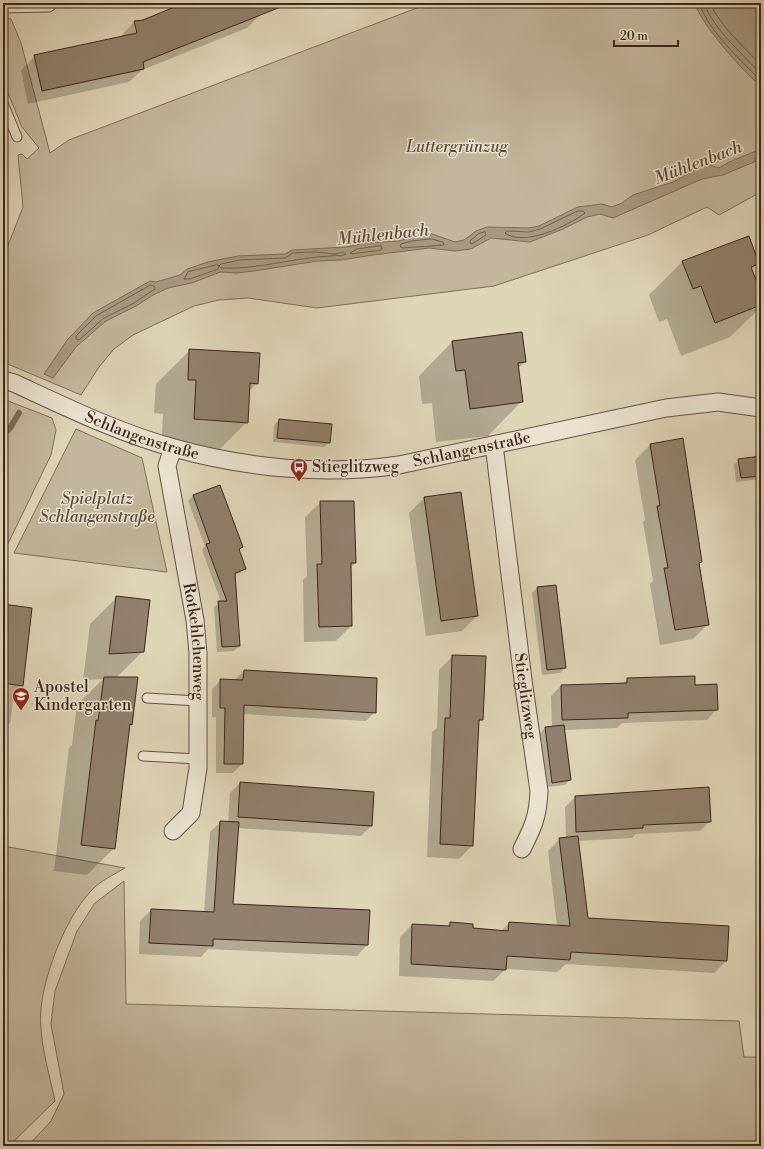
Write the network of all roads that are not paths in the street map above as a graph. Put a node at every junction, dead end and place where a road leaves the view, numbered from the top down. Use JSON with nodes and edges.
{"nodes":[{"id":1,"x":48,"y":3,"type":"edge"},
{"id":2,"x":3,"y":4,"type":"edge"},
{"id":3,"x":3,"y":103,"type":"edge"},
{"id":4,"x":17,"y":137,"type":"dead end"},
{"id":5,"x":3,"y":380,"type":"edge"},
{"id":6,"x":761,"y":408,"type":"edge"},
{"id":7,"x":494,"y":445,"type":"junction"},
{"id":8,"x":173,"y":448,"type":"junction"},
{"id":9,"x":148,"y":698,"type":"dead end"},
{"id":10,"x":198,"y":701,"type":"junction"},
{"id":11,"x":143,"y":756,"type":"dead end"},
{"id":12,"x":198,"y":759,"type":"junction"},
{"id":13,"x":173,"y":831,"type":"dead end"},
{"id":14,"x":522,"y":849,"type":"dead end"}],
"edges":[{"from":1,"to":2,"type":"street"},
{"from":3,"to":4,"type":"lane"},
{"from":5,"to":8,"type":"street","name":"Schlangenstraße"},
{"from":6,"to":7,"type":"street","name":"Schlangenstraße"},
{"from":7,"to":8,"type":"street","name":"Schlangenstraße"},
{"from":7,"to":14,"type":"street","name":"Stieglitzweg"},
{"from":8,"to":10,"type":"street","name":"Rotkehlchenweg"},
{"from":9,"to":10,"type":"lane"},
{"from":10,"to":12,"type":"street","name":"Rotkehlchenweg"},
{"from":11,"to":12,"type":"lane"},
{"from":12,"to":13,"type":"street","name":"Rotkehlchenweg"}]}
